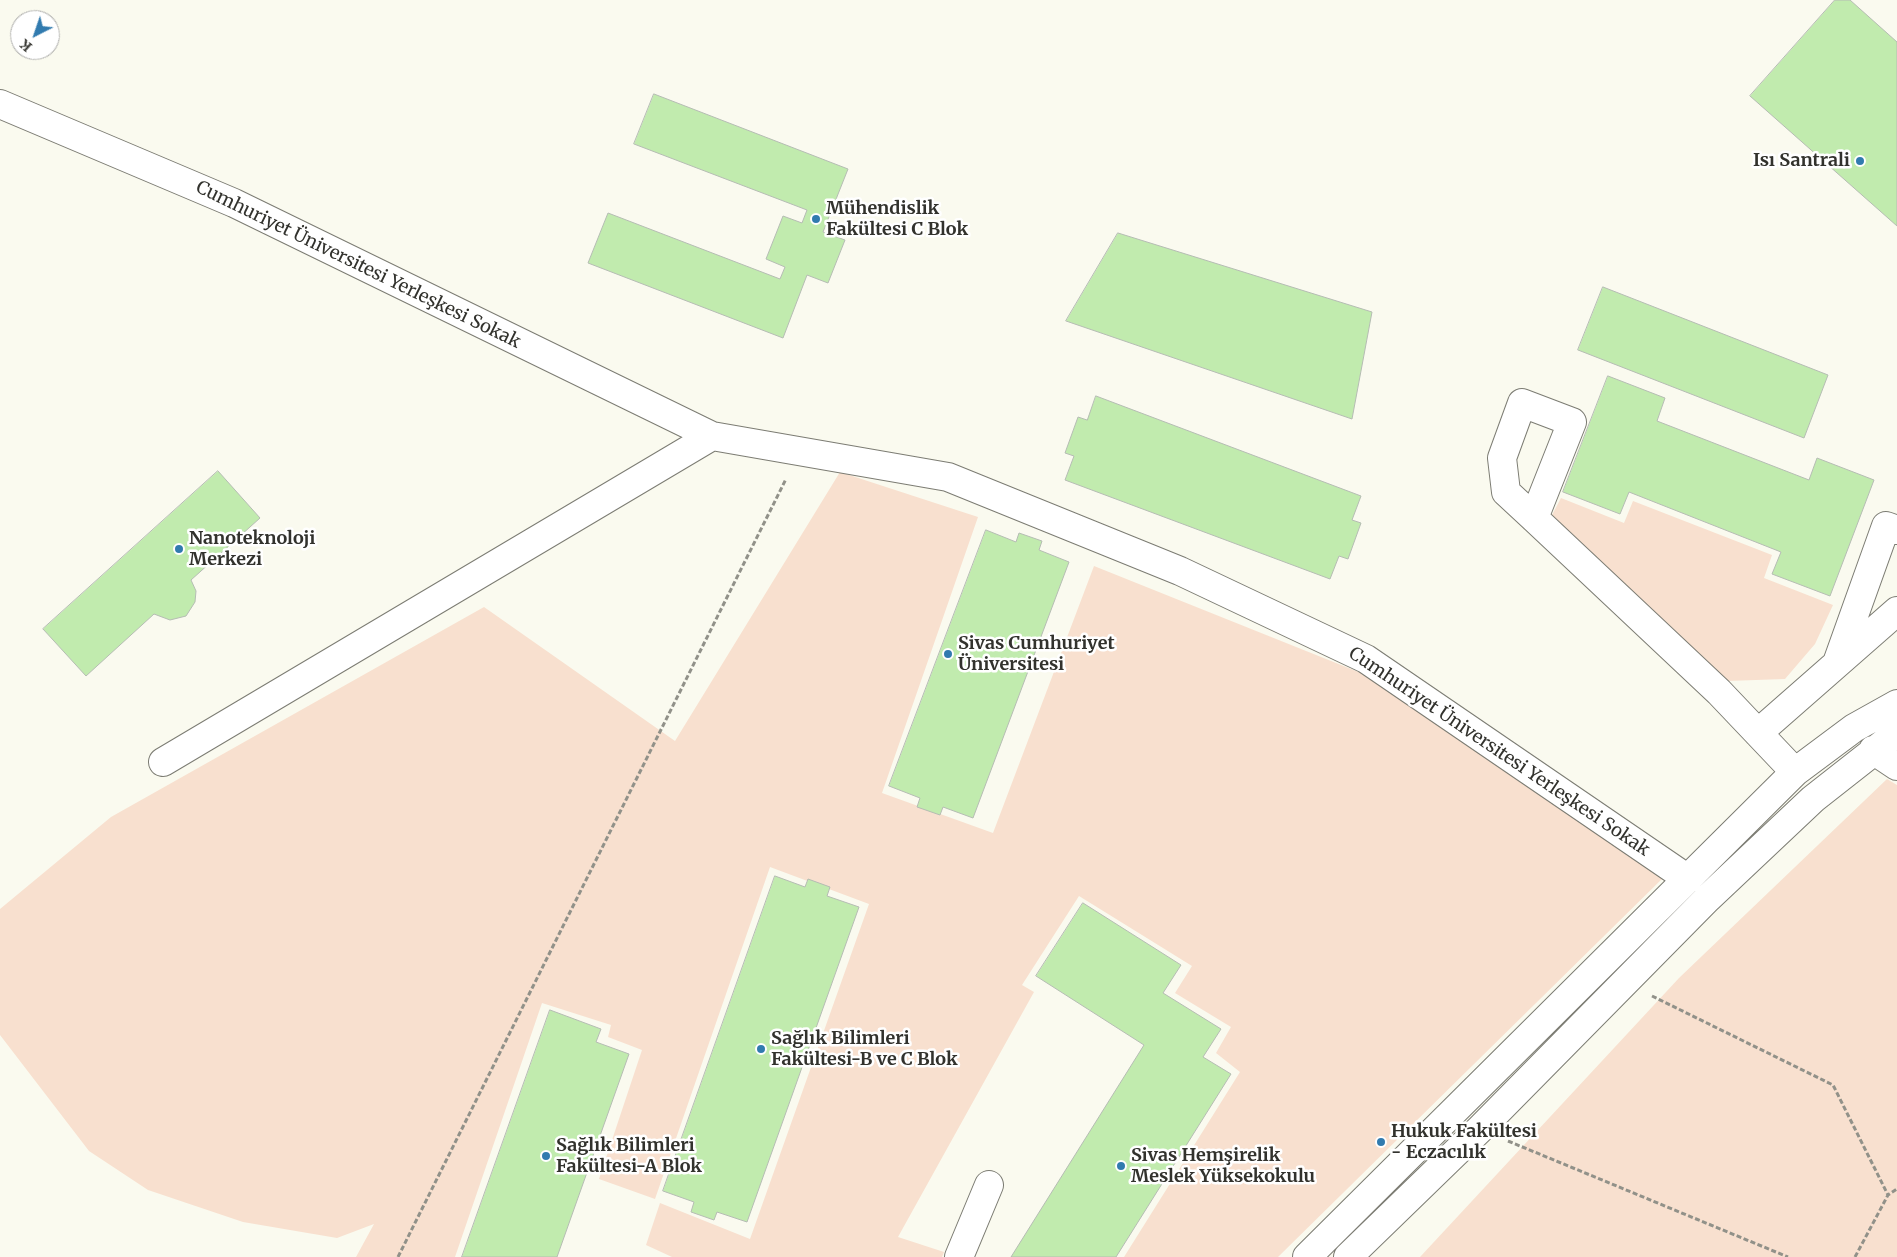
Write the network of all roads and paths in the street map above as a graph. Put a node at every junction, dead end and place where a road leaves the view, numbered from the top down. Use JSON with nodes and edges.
{"nodes":[{"id":1,"x":0,"y":104,"type":"edge"},
{"id":2,"x":712,"y":436,"type":"junction"},
{"id":3,"x":800,"y":451,"type":"junction"},
{"id":4,"x":1534,"y":518,"type":"dead end"},
{"id":5,"x":1897,"y":530,"type":"edge"},
{"id":6,"x":1897,"y":611,"type":"edge"},
{"id":7,"x":1836,"y":664,"type":"junction"},
{"id":8,"x":1897,"y":704,"type":"edge"},
{"id":9,"x":1758,"y":733,"type":"junction"},
{"id":10,"x":1897,"y":734,"type":"edge"},
{"id":11,"x":1873,"y":750,"type":"junction"},
{"id":12,"x":163,"y":762,"type":"dead end"},
{"id":13,"x":1897,"y":766,"type":"edge"},
{"id":14,"x":1795,"y":772,"type":"junction"},
{"id":15,"x":1688,"y":879,"type":"junction"},
{"id":16,"x":1625,"y":983,"type":"junction"},
{"id":17,"x":1480,"y":1129,"type":"junction"},
{"id":18,"x":989,"y":1185,"type":"dead end"},
{"id":19,"x":1897,"y":1189,"type":"edge"},
{"id":20,"x":1888,"y":1195,"type":"junction"},
{"id":21,"x":398,"y":1257,"type":"edge"},
{"id":22,"x":959,"y":1257,"type":"edge"},
{"id":23,"x":1307,"y":1257,"type":"edge"},
{"id":24,"x":1348,"y":1257,"type":"edge"},
{"id":25,"x":1788,"y":1257,"type":"edge"},
{"id":26,"x":1855,"y":1257,"type":"edge"}],
"edges":[{"from":1,"to":2,"type":"street","name":"Cumhuriyet Üniversitesi Yerleşkesi Sokak"},
{"from":2,"to":3,"type":"street","name":"Cumhuriyet Üniversitesi Yerleşkesi Sokak"},
{"from":2,"to":12,"type":"street"},
{"from":3,"to":15,"type":"street","name":"Cumhuriyet Üniversitesi Yerleşkesi Sokak"},
{"from":3,"to":21,"type":"path"},
{"from":4,"to":9,"type":"street"},
{"from":5,"to":7,"type":"street"},
{"from":6,"to":7,"type":"street"},
{"from":7,"to":9,"type":"street"},
{"from":8,"to":14,"type":"street"},
{"from":9,"to":14,"type":"street"},
{"from":10,"to":11,"type":"street"},
{"from":11,"to":13,"type":"street"},
{"from":11,"to":16,"type":"street"},
{"from":14,"to":15,"type":"street"},
{"from":15,"to":23,"type":"street"},
{"from":16,"to":17,"type":"street"},
{"from":16,"to":20,"type":"path"},
{"from":17,"to":24,"type":"street"},
{"from":17,"to":25,"type":"path"},
{"from":18,"to":22,"type":"street"},
{"from":19,"to":20,"type":"path"},
{"from":20,"to":26,"type":"path"}]}
